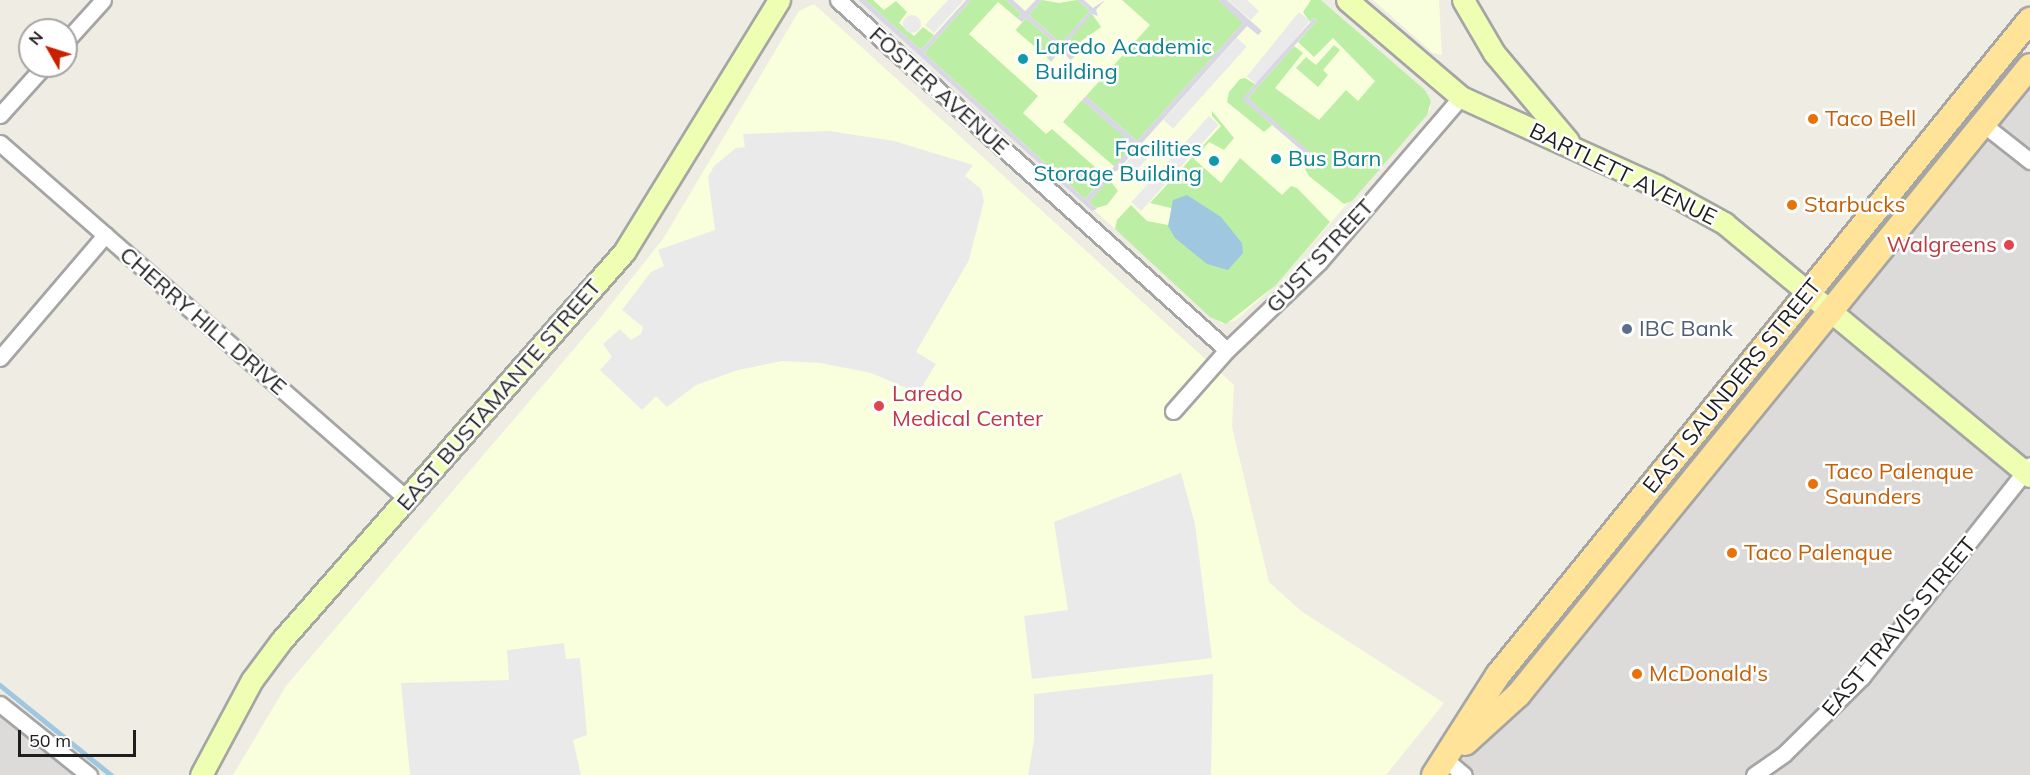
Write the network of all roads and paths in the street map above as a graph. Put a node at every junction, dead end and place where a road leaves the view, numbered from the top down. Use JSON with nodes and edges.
{"nodes":[{"id":1,"x":103,"y":0,"type":"edge"},
{"id":2,"x":779,"y":0,"type":"edge"},
{"id":3,"x":838,"y":0,"type":"edge"},
{"id":4,"x":1347,"y":0,"type":"edge"},
{"id":5,"x":1463,"y":0,"type":"edge"},
{"id":6,"x":2030,"y":20,"type":"edge"},
{"id":7,"x":78,"y":28,"type":"edge"},
{"id":8,"x":2030,"y":66,"type":"edge"},
{"id":9,"x":33,"y":78,"type":"edge"},
{"id":10,"x":1461,"y":97,"type":"junction"},
{"id":11,"x":0,"y":116,"type":"edge"},
{"id":12,"x":1983,"y":124,"type":"junction"},
{"id":13,"x":0,"y":143,"type":"edge"},
{"id":14,"x":1577,"y":150,"type":"junction"},
{"id":15,"x":2030,"y":161,"type":"edge"},
{"id":16,"x":105,"y":235,"type":"junction"},
{"id":17,"x":1808,"y":293,"type":"junction"},
{"id":18,"x":1830,"y":311,"type":"junction"},
{"id":19,"x":1227,"y":350,"type":"junction"},
{"id":20,"x":0,"y":358,"type":"edge"},
{"id":21,"x":1173,"y":411,"type":"dead end"},
{"id":22,"x":2028,"y":471,"type":"edge"},
{"id":23,"x":407,"y":499,"type":"junction"},
{"id":24,"x":0,"y":704,"type":"edge"},
{"id":25,"x":1448,"y":770,"type":"edge"},
{"id":26,"x":89,"y":775,"type":"edge"},
{"id":27,"x":201,"y":775,"type":"edge"},
{"id":28,"x":1754,"y":775,"type":"edge"}],
"edges":[{"from":1,"to":7,"type":"street"},
{"from":2,"to":23,"type":"main road","name":"EAST BUSTAMANTE STREET"},
{"from":3,"to":19,"type":"street","name":"FOSTER AVENUE"},
{"from":4,"to":10,"type":"main road","name":"BARTLETT AVENUE"},
{"from":5,"to":14,"type":"main road"},
{"from":6,"to":17,"type":"main road","name":"EAST SAUNDERS STREET"},
{"from":8,"to":12,"type":"main road","name":"EAST SAUNDERS STREET"},
{"from":9,"to":11,"type":"street"},
{"from":10,"to":14,"type":"main road","name":"BARTLETT AVENUE"},
{"from":10,"to":19,"type":"street","name":"GUST STREET"},
{"from":12,"to":15,"type":"street"},
{"from":12,"to":18,"type":"main road","name":"EAST SAUNDERS STREET"},
{"from":13,"to":16,"type":"street","name":"CHERRY HILL DRIVE"},
{"from":14,"to":17,"type":"main road","name":"BARTLETT AVENUE"},
{"from":16,"to":20,"type":"street"},
{"from":16,"to":23,"type":"street","name":"CHERRY HILL DRIVE"},
{"from":17,"to":18,"type":"main road","name":"BARTLETT AVENUE"},
{"from":17,"to":25,"type":"main road","name":"EAST SAUNDERS STREET"},
{"from":18,"to":22,"type":"main road","name":"BARTLETT AVENUE"},
{"from":18,"to":25,"type":"main road","name":"EAST SAUNDERS STREET"},
{"from":19,"to":21,"type":"street","name":"GUST STREET"},
{"from":22,"to":28,"type":"street","name":"EAST TRAVIS STREET"},
{"from":23,"to":27,"type":"main road","name":"EAST BUSTAMANTE STREET"},
{"from":24,"to":26,"type":"street"}]}
